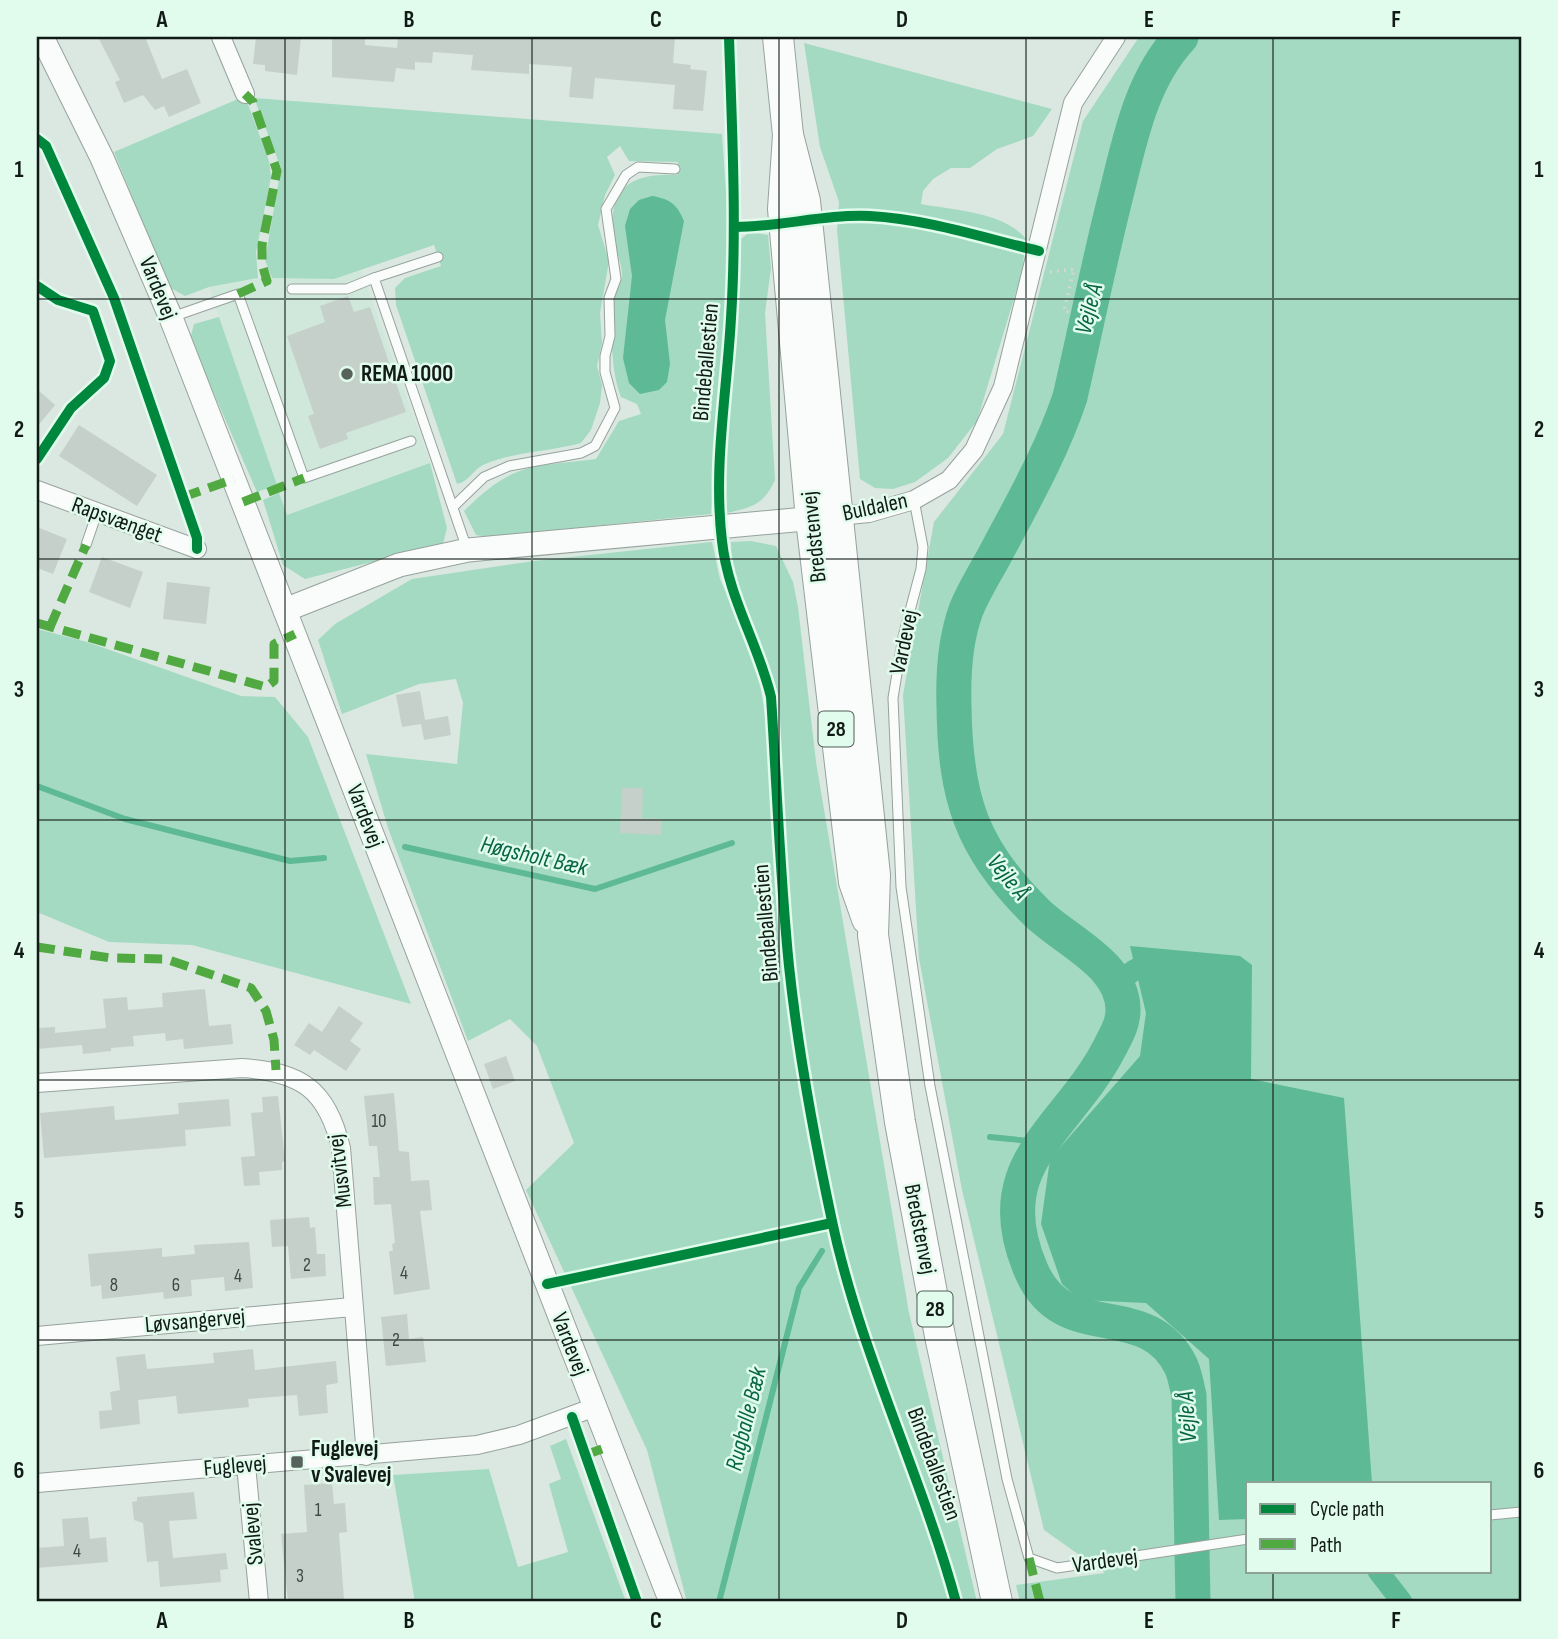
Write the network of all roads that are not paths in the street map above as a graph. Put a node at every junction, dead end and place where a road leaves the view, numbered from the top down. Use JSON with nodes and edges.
{"nodes":[{"id":1,"x":42,"y":37,"type":"edge"},
{"id":2,"x":221,"y":37,"type":"edge"},
{"id":3,"x":778,"y":37,"type":"edge"},
{"id":4,"x":1116,"y":37,"type":"edge"},
{"id":5,"x":245,"y":94,"type":"dead end"},
{"id":6,"x":675,"y":169,"type":"dead end"},
{"id":7,"x":438,"y":257,"type":"dead end"},
{"id":8,"x":374,"y":278,"type":"junction"},
{"id":9,"x":292,"y":289,"type":"dead end"},
{"id":10,"x":171,"y":318,"type":"junction"},
{"id":11,"x":411,"y":441,"type":"dead end"},
{"id":12,"x":37,"y":490,"type":"edge"},
{"id":13,"x":914,"y":500,"type":"junction"},
{"id":14,"x":453,"y":507,"type":"junction"},
{"id":15,"x":97,"y":513,"type":"junction"},
{"id":16,"x":824,"y":517,"type":"junction"},
{"id":17,"x":86,"y":545,"type":"dead end"},
{"id":18,"x":197,"y":549,"type":"dead end"},
{"id":19,"x":468,"y":550,"type":"junction"},
{"id":20,"x":285,"y":610,"type":"junction"},
{"id":21,"x":37,"y":1083,"type":"edge"},
{"id":22,"x":352,"y":1307,"type":"junction"},
{"id":23,"x":37,"y":1336,"type":"edge"},
{"id":24,"x":595,"y":1407,"type":"junction"},
{"id":25,"x":366,"y":1456,"type":"junction"},
{"id":26,"x":246,"y":1465,"type":"junction"},
{"id":27,"x":37,"y":1483,"type":"edge"},
{"id":28,"x":1521,"y":1512,"type":"edge"},
{"id":29,"x":1492,"y":1515,"type":"edge"},
{"id":30,"x":1246,"y":1539,"type":"edge"},
{"id":31,"x":259,"y":1602,"type":"edge"},
{"id":32,"x":671,"y":1602,"type":"edge"},
{"id":33,"x":997,"y":1602,"type":"edge"}],
"edges":[{"from":1,"to":10,"type":"street","name":"Vardevej"},
{"from":2,"to":5,"type":"street"},
{"from":3,"to":16,"type":"highway","name":"Bredstenvej","number":"28"},
{"from":4,"to":13,"type":"street","name":"Buldalen"},
{"from":6,"to":14,"type":"lane"},
{"from":7,"to":8,"type":"lane"},
{"from":8,"to":9,"type":"lane"},
{"from":8,"to":14,"type":"lane"},
{"from":10,"to":11,"type":"lane"},
{"from":10,"to":20,"type":"street","name":"Vardevej"},
{"from":12,"to":15,"type":"street","name":"Rapsvænget"},
{"from":13,"to":16,"type":"street","name":"Buldalen"},
{"from":13,"to":30,"type":"lane","name":"Vardevej"},
{"from":14,"to":19,"type":"lane"},
{"from":15,"to":17,"type":"lane"},
{"from":15,"to":18,"type":"street","name":"Rapsvænget"},
{"from":16,"to":19,"type":"street","name":"Buldalen"},
{"from":16,"to":33,"type":"highway","name":"Bredstenvej","number":"28"},
{"from":19,"to":20,"type":"street","name":"Buldalen"},
{"from":20,"to":24,"type":"street","name":"Vardevej"},
{"from":21,"to":22,"type":"street","name":"Musvitvej"},
{"from":22,"to":23,"type":"street","name":"Løvsangervej"},
{"from":22,"to":25,"type":"street","name":"Musvitvej"},
{"from":24,"to":25,"type":"street","name":"Fuglevej"},
{"from":24,"to":32,"type":"street","name":"Vardevej"},
{"from":25,"to":26,"type":"street","name":"Fuglevej"},
{"from":26,"to":27,"type":"street","name":"Fuglevej"},
{"from":26,"to":31,"type":"street","name":"Svalevej"},
{"from":28,"to":29,"type":"lane"}]}
